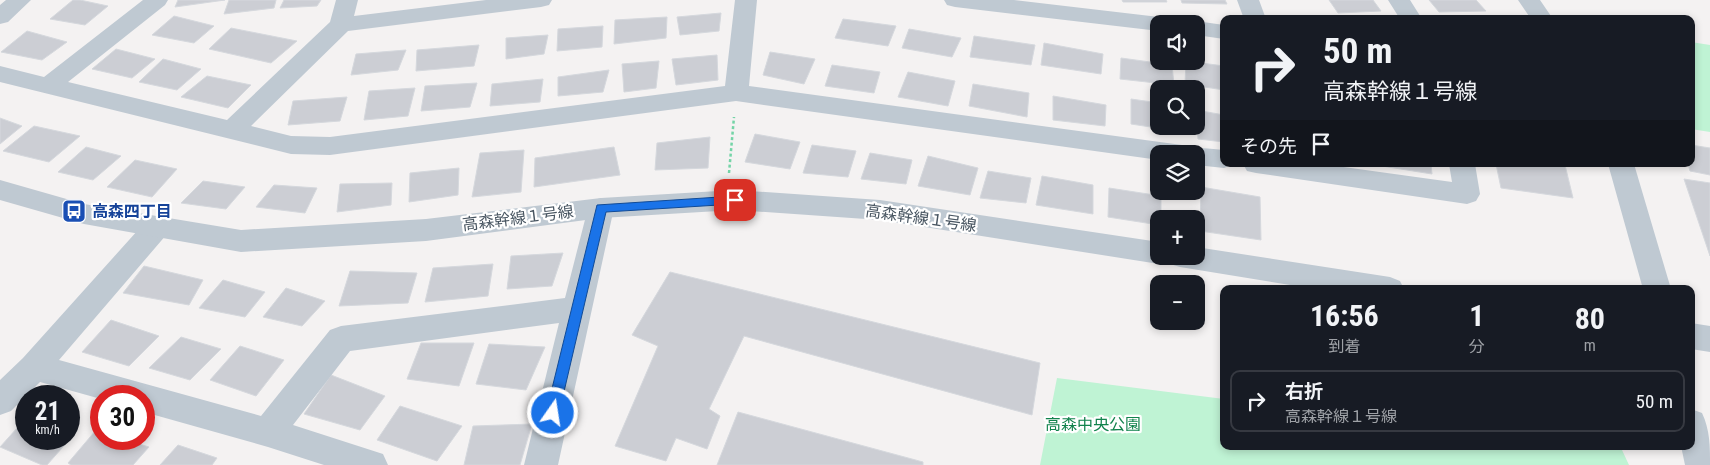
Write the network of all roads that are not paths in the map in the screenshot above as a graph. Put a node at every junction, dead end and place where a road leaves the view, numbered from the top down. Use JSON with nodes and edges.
{"nodes":[{"id":1,"x":20,"y":0,"type":"edge"},
{"id":2,"x":157,"y":0,"type":"edge"},
{"id":3,"x":347,"y":0,"type":"edge"},
{"id":4,"x":541,"y":0,"type":"edge"},
{"id":5,"x":746,"y":0,"type":"edge"},
{"id":6,"x":955,"y":0,"type":"edge"},
{"id":7,"x":1248,"y":0,"type":"edge"},
{"id":8,"x":1399,"y":0,"type":"edge"},
{"id":9,"x":1528,"y":0,"type":"edge"},
{"id":10,"x":1102,"y":8,"type":"edge"},
{"id":11,"x":1254,"y":15,"type":"edge"},
{"id":12,"x":1408,"y":15,"type":"edge"},
{"id":13,"x":1539,"y":15,"type":"edge"},
{"id":14,"x":0,"y":17,"type":"edge"},
{"id":15,"x":1150,"y":21,"type":"edge"},
{"id":16,"x":341,"y":25,"type":"junction"},
{"id":17,"x":1205,"y":29,"type":"edge"},
{"id":18,"x":1220,"y":31,"type":"edge"},
{"id":19,"x":0,"y":74,"type":"edge"},
{"id":20,"x":48,"y":86,"type":"junction"},
{"id":21,"x":736,"y":93,"type":"junction"},
{"id":22,"x":231,"y":131,"type":"junction"},
{"id":23,"x":1150,"y":150,"type":"edge"},
{"id":24,"x":1205,"y":157,"type":"edge"},
{"id":25,"x":1220,"y":159,"type":"edge"},
{"id":26,"x":1285,"y":167,"type":"edge"},
{"id":27,"x":1462,"y":167,"type":"edge"},
{"id":28,"x":1623,"y":167,"type":"edge"},
{"id":29,"x":0,"y":190,"type":"edge"},
{"id":30,"x":601,"y":208,"type":"junction"},
{"id":31,"x":157,"y":227,"type":"junction"},
{"id":32,"x":1150,"y":252,"type":"edge"},
{"id":33,"x":1205,"y":260,"type":"edge"},
{"id":34,"x":1365,"y":285,"type":"edge"},
{"id":35,"x":1656,"y":285,"type":"edge"},
{"id":36,"x":577,"y":309,"type":"junction"},
{"id":37,"x":1695,"y":337,"type":"edge"},
{"id":38,"x":1710,"y":340,"type":"edge"},
{"id":39,"x":34,"y":367,"type":"junction"},
{"id":40,"x":99,"y":385,"type":"edge"},
{"id":41,"x":0,"y":401,"type":"edge"},
{"id":42,"x":155,"y":401,"type":"edge"},
{"id":43,"x":268,"y":432,"type":"junction"},
{"id":44,"x":1695,"y":438,"type":"edge"},
{"id":45,"x":371,"y":465,"type":"edge"},
{"id":46,"x":541,"y":465,"type":"edge"},
{"id":47,"x":1702,"y":465,"type":"edge"}],
"edges":[{"from":1,"to":14,"type":"street"},
{"from":2,"to":20,"type":"street"},
{"from":3,"to":16,"type":"street"},
{"from":4,"to":16,"type":"street"},
{"from":5,"to":21,"type":"street"},
{"from":6,"to":10,"type":"street"},
{"from":7,"to":11,"type":"street"},
{"from":8,"to":12,"type":"street"},
{"from":9,"to":13,"type":"street"},
{"from":10,"to":15,"type":"street"},
{"from":16,"to":22,"type":"street"},
{"from":17,"to":18,"type":"street"},
{"from":19,"to":20,"type":"street"},
{"from":20,"to":22,"type":"street"},
{"from":21,"to":22,"type":"street"},
{"from":21,"to":23,"type":"street"},
{"from":24,"to":25,"type":"street"},
{"from":26,"to":27,"type":"street"},
{"from":28,"to":35,"type":"street"},
{"from":29,"to":31,"type":"street","name":"高森幹線１号線"},
{"from":30,"to":31,"type":"street","name":"高森幹線１号線"},
{"from":30,"to":32,"type":"street","name":"高森幹線１号線"},
{"from":30,"to":36,"type":"street"},
{"from":31,"to":39,"type":"street"},
{"from":33,"to":34,"type":"street"},
{"from":36,"to":43,"type":"street"},
{"from":36,"to":46,"type":"street"},
{"from":37,"to":38,"type":"street"},
{"from":39,"to":40,"type":"street"},
{"from":39,"to":41,"type":"street"},
{"from":42,"to":43,"type":"street"},
{"from":43,"to":45,"type":"street"},
{"from":44,"to":47,"type":"street"}]}
